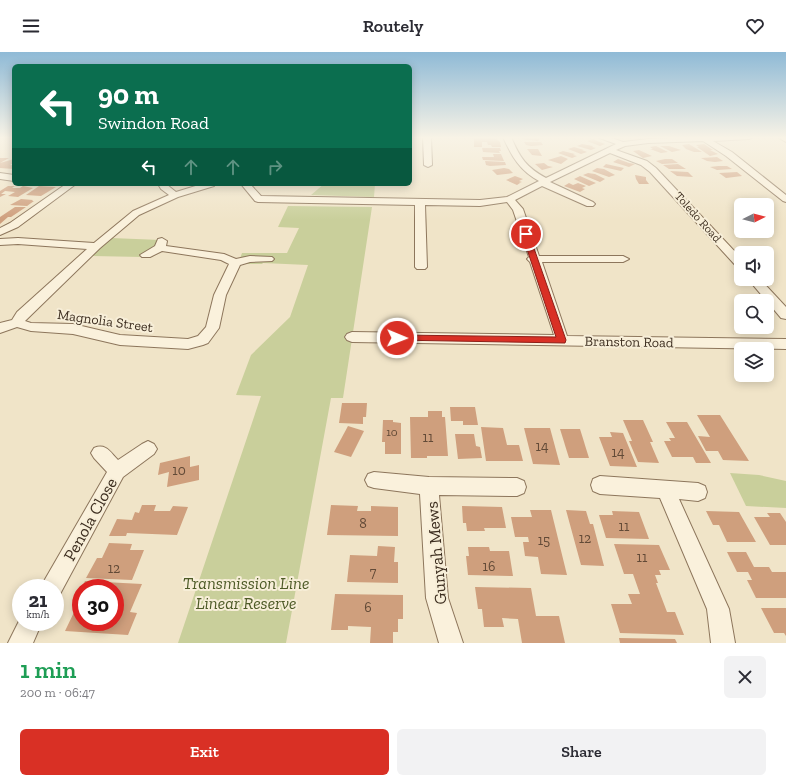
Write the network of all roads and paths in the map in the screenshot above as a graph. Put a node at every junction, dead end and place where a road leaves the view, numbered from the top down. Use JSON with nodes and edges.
{"nodes":[{"id":1,"x":521,"y":165,"type":"edge"},
{"id":2,"x":581,"y":165,"type":"edge"},
{"id":3,"x":646,"y":165,"type":"edge"},
{"id":4,"x":742,"y":165,"type":"edge"},
{"id":5,"x":0,"y":176,"type":"edge"},
{"id":6,"x":12,"y":178,"type":"edge"},
{"id":7,"x":546,"y":181,"type":"junction"},
{"id":8,"x":69,"y":186,"type":"edge"},
{"id":9,"x":164,"y":186,"type":"edge"},
{"id":10,"x":204,"y":186,"type":"edge"},
{"id":11,"x":247,"y":186,"type":"edge"},
{"id":12,"x":175,"y":195,"type":"junction"},
{"id":13,"x":509,"y":199,"type":"junction"},
{"id":14,"x":786,"y":199,"type":"edge"},
{"id":15,"x":420,"y":202,"type":"junction"},
{"id":16,"x":590,"y":204,"type":"dead end"},
{"id":17,"x":2,"y":236,"type":"edge"},
{"id":18,"x":96,"y":246,"type":"junction"},
{"id":19,"x":146,"y":255,"type":"dead end"},
{"id":20,"x":734,"y":257,"type":"edge"},
{"id":21,"x":268,"y":259,"type":"dead end"},
{"id":22,"x":534,"y":259,"type":"junction"},
{"id":23,"x":623,"y":259,"type":"dead end"},
{"id":24,"x":235,"y":263,"type":"junction"},
{"id":25,"x":420,"y":266,"type":"dead end"},
{"id":26,"x":760,"y":286,"type":"edge"},
{"id":27,"x":786,"y":315,"type":"edge"},
{"id":28,"x":17,"y":323,"type":"junction"},
{"id":29,"x":0,"y":328,"type":"edge"},
{"id":30,"x":352,"y":337,"type":"dead end"},
{"id":31,"x":562,"y":340,"type":"junction"},
{"id":32,"x":786,"y":344,"type":"edge"},
{"id":33,"x":148,"y":449,"type":"dead end"},
{"id":34,"x":100,"y":452,"type":"dead end"},
{"id":35,"x":117,"y":471,"type":"junction"},
{"id":36,"x":374,"y":480,"type":"dead end"},
{"id":37,"x":600,"y":485,"type":"dead end"},
{"id":38,"x":430,"y":486,"type":"junction"},
{"id":39,"x":517,"y":488,"type":"dead end"},
{"id":40,"x":666,"y":491,"type":"junction"},
{"id":41,"x":698,"y":492,"type":"dead end"},
{"id":42,"x":56,"y":579,"type":"edge"},
{"id":43,"x":27,"y":631,"type":"edge"},
{"id":44,"x":20,"y":643,"type":"edge"},
{"id":45,"x":451,"y":643,"type":"edge"},
{"id":46,"x":723,"y":643,"type":"edge"}],
"edges":[{"from":1,"to":7,"type":"street"},
{"from":2,"to":7,"type":"street"},
{"from":3,"to":20,"type":"street","name":"Toledo Road"},
{"from":4,"to":14,"type":"street"},
{"from":5,"to":6,"type":"street"},
{"from":7,"to":13,"type":"street"},
{"from":7,"to":16,"type":"street"},
{"from":8,"to":17,"type":"street"},
{"from":9,"to":12,"type":"street"},
{"from":10,"to":12,"type":"street","name":"Magnolia Street"},
{"from":11,"to":15,"type":"street"},
{"from":12,"to":18,"type":"street","name":"Magnolia Street"},
{"from":13,"to":15,"type":"street"},
{"from":13,"to":22,"type":"street"},
{"from":15,"to":25,"type":"street"},
{"from":17,"to":18,"type":"street"},
{"from":18,"to":28,"type":"street","name":"Magnolia Street"},
{"from":19,"to":24,"type":"street"},
{"from":21,"to":24,"type":"street"},
{"from":22,"to":23,"type":"street"},
{"from":22,"to":31,"type":"street"},
{"from":24,"to":28,"type":"street","name":"Magnolia Street"},
{"from":26,"to":27,"type":"street"},
{"from":28,"to":29,"type":"street"},
{"from":30,"to":31,"type":"street","name":"Branston Road"},
{"from":31,"to":32,"type":"street","name":"Branston Road"},
{"from":33,"to":35,"type":"street","name":"Penola Close"},
{"from":34,"to":35,"type":"street","name":"Penola Close"},
{"from":35,"to":42,"type":"street","name":"Penola Close"},
{"from":36,"to":38,"type":"street","name":"Gunyah Mews"},
{"from":37,"to":40,"type":"street"},
{"from":38,"to":39,"type":"street","name":"Gunyah Mews"},
{"from":38,"to":45,"type":"street","name":"Gunyah Mews"},
{"from":40,"to":41,"type":"street"},
{"from":40,"to":46,"type":"street"},
{"from":43,"to":44,"type":"street"}]}
